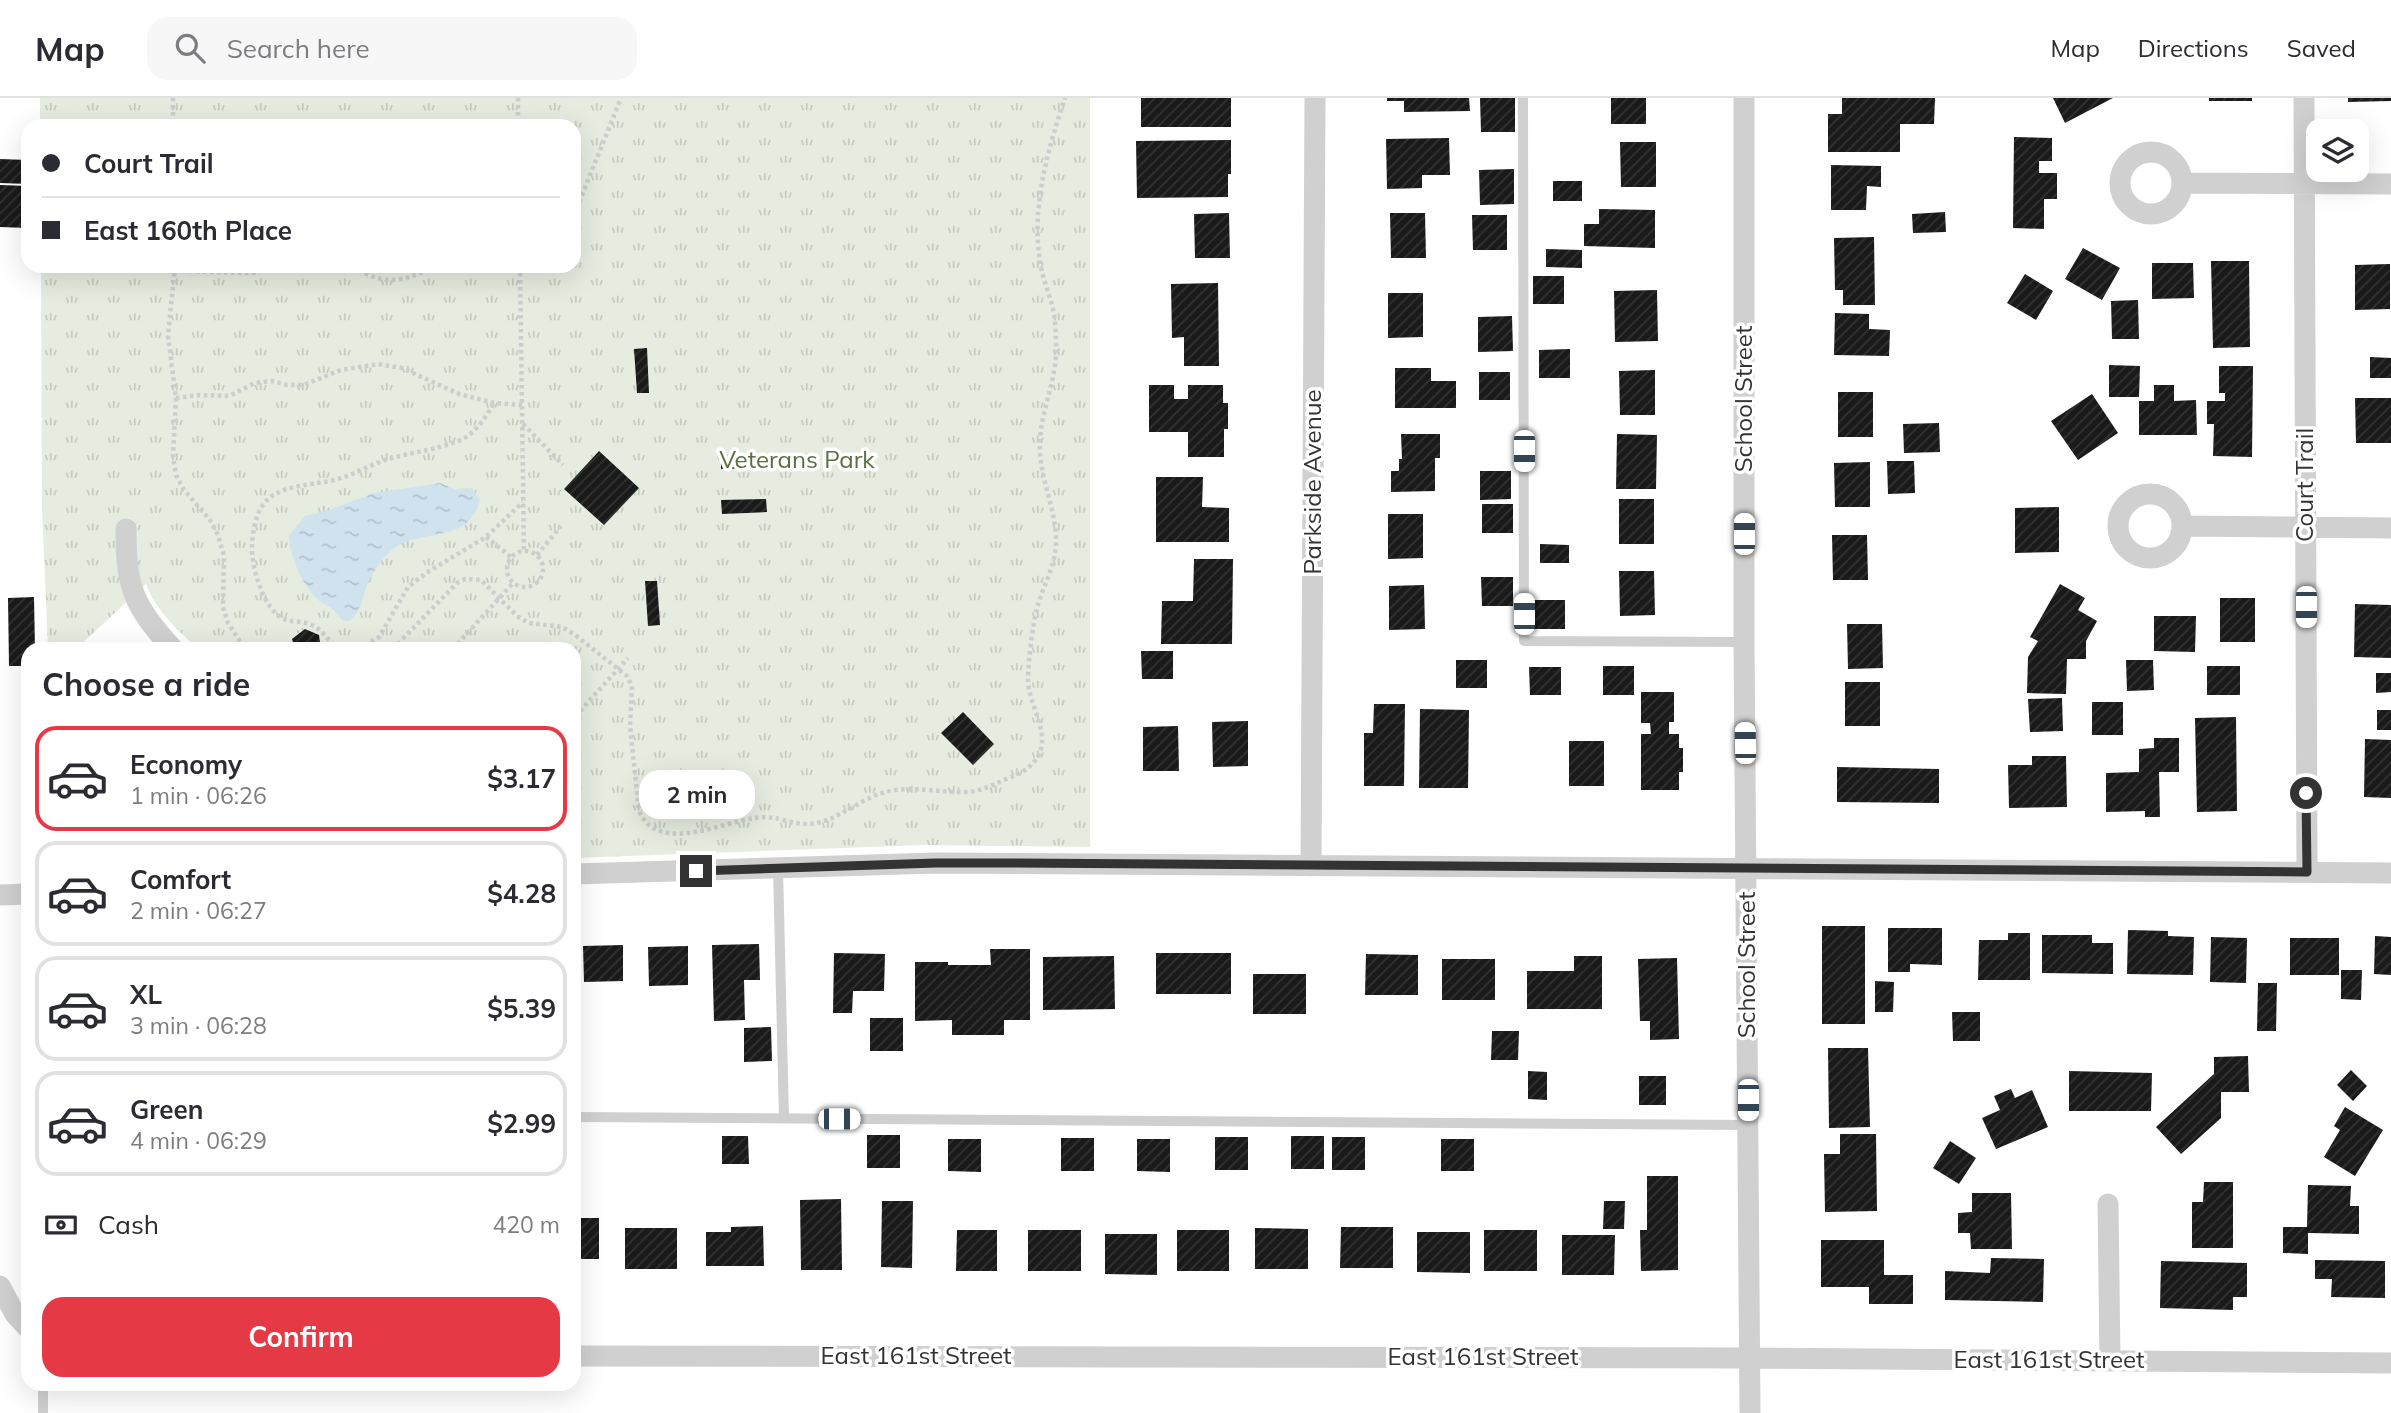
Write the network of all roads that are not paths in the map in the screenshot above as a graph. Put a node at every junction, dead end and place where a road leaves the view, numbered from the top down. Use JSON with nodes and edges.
{"nodes":[{"id":1,"x":1315,"y":98,"type":"edge"},
{"id":2,"x":1523,"y":98,"type":"edge"},
{"id":3,"x":1744,"y":98,"type":"edge"},
{"id":4,"x":2304,"y":98,"type":"edge"},
{"id":5,"x":2183,"y":183,"type":"dead end"},
{"id":6,"x":2304,"y":184,"type":"junction"},
{"id":7,"x":2391,"y":184,"type":"edge"},
{"id":8,"x":2182,"y":526,"type":"dead end"},
{"id":9,"x":126,"y":528,"type":"dead end"},
{"id":10,"x":2306,"y":528,"type":"junction"},
{"id":11,"x":2391,"y":528,"type":"edge"},
{"id":12,"x":167,"y":642,"type":"edge"},
{"id":13,"x":1744,"y":642,"type":"junction"},
{"id":14,"x":1311,"y":866,"type":"junction"},
{"id":15,"x":778,"y":868,"type":"junction"},
{"id":16,"x":1747,"y":869,"type":"junction"},
{"id":17,"x":2307,"y":872,"type":"junction"},
{"id":18,"x":2391,"y":873,"type":"edge"},
{"id":19,"x":581,"y":874,"type":"edge"},
{"id":20,"x":21,"y":894,"type":"edge"},
{"id":21,"x":0,"y":895,"type":"edge"},
{"id":22,"x":581,"y":1117,"type":"edge"},
{"id":23,"x":784,"y":1118,"type":"junction"},
{"id":24,"x":1748,"y":1125,"type":"junction"},
{"id":25,"x":2108,"y":1204,"type":"dead end"},
{"id":26,"x":0,"y":1286,"type":"edge"},
{"id":27,"x":21,"y":1320,"type":"edge"},
{"id":28,"x":581,"y":1356,"type":"edge"},
{"id":29,"x":1750,"y":1358,"type":"junction"},
{"id":30,"x":2110,"y":1361,"type":"junction"},
{"id":31,"x":2391,"y":1363,"type":"edge"},
{"id":32,"x":43,"y":1391,"type":"edge"},
{"id":33,"x":43,"y":1413,"type":"edge"},
{"id":34,"x":1750,"y":1413,"type":"edge"}],
"edges":[{"from":1,"to":14,"type":"street","name":"Parkside Avenue"},
{"from":2,"to":13,"type":"lane"},
{"from":3,"to":13,"type":"street","name":"School Street"},
{"from":4,"to":6,"type":"street","name":"Court Trail"},
{"from":5,"to":6,"type":"street"},
{"from":6,"to":7,"type":"street"},
{"from":6,"to":10,"type":"street","name":"Court Trail"},
{"from":8,"to":10,"type":"street"},
{"from":9,"to":12,"type":"street"},
{"from":10,"to":11,"type":"street"},
{"from":10,"to":17,"type":"street","name":"Court Trail"},
{"from":13,"to":16,"type":"street","name":"School Street"},
{"from":14,"to":15,"type":"street"},
{"from":14,"to":16,"type":"street"},
{"from":15,"to":19,"type":"street"},
{"from":15,"to":23,"type":"lane"},
{"from":16,"to":17,"type":"street"},
{"from":16,"to":24,"type":"street","name":"School Street"},
{"from":17,"to":18,"type":"street"},
{"from":20,"to":21,"type":"street"},
{"from":22,"to":23,"type":"lane"},
{"from":23,"to":24,"type":"lane"},
{"from":24,"to":29,"type":"street","name":"School Street"},
{"from":25,"to":30,"type":"street"},
{"from":26,"to":27,"type":"street"},
{"from":28,"to":29,"type":"street","name":"East 161st Street"},
{"from":29,"to":30,"type":"street","name":"East 161st Street"},
{"from":29,"to":34,"type":"street","name":"School Street"},
{"from":30,"to":31,"type":"street","name":"East 161st Street"},
{"from":32,"to":33,"type":"lane"}]}
